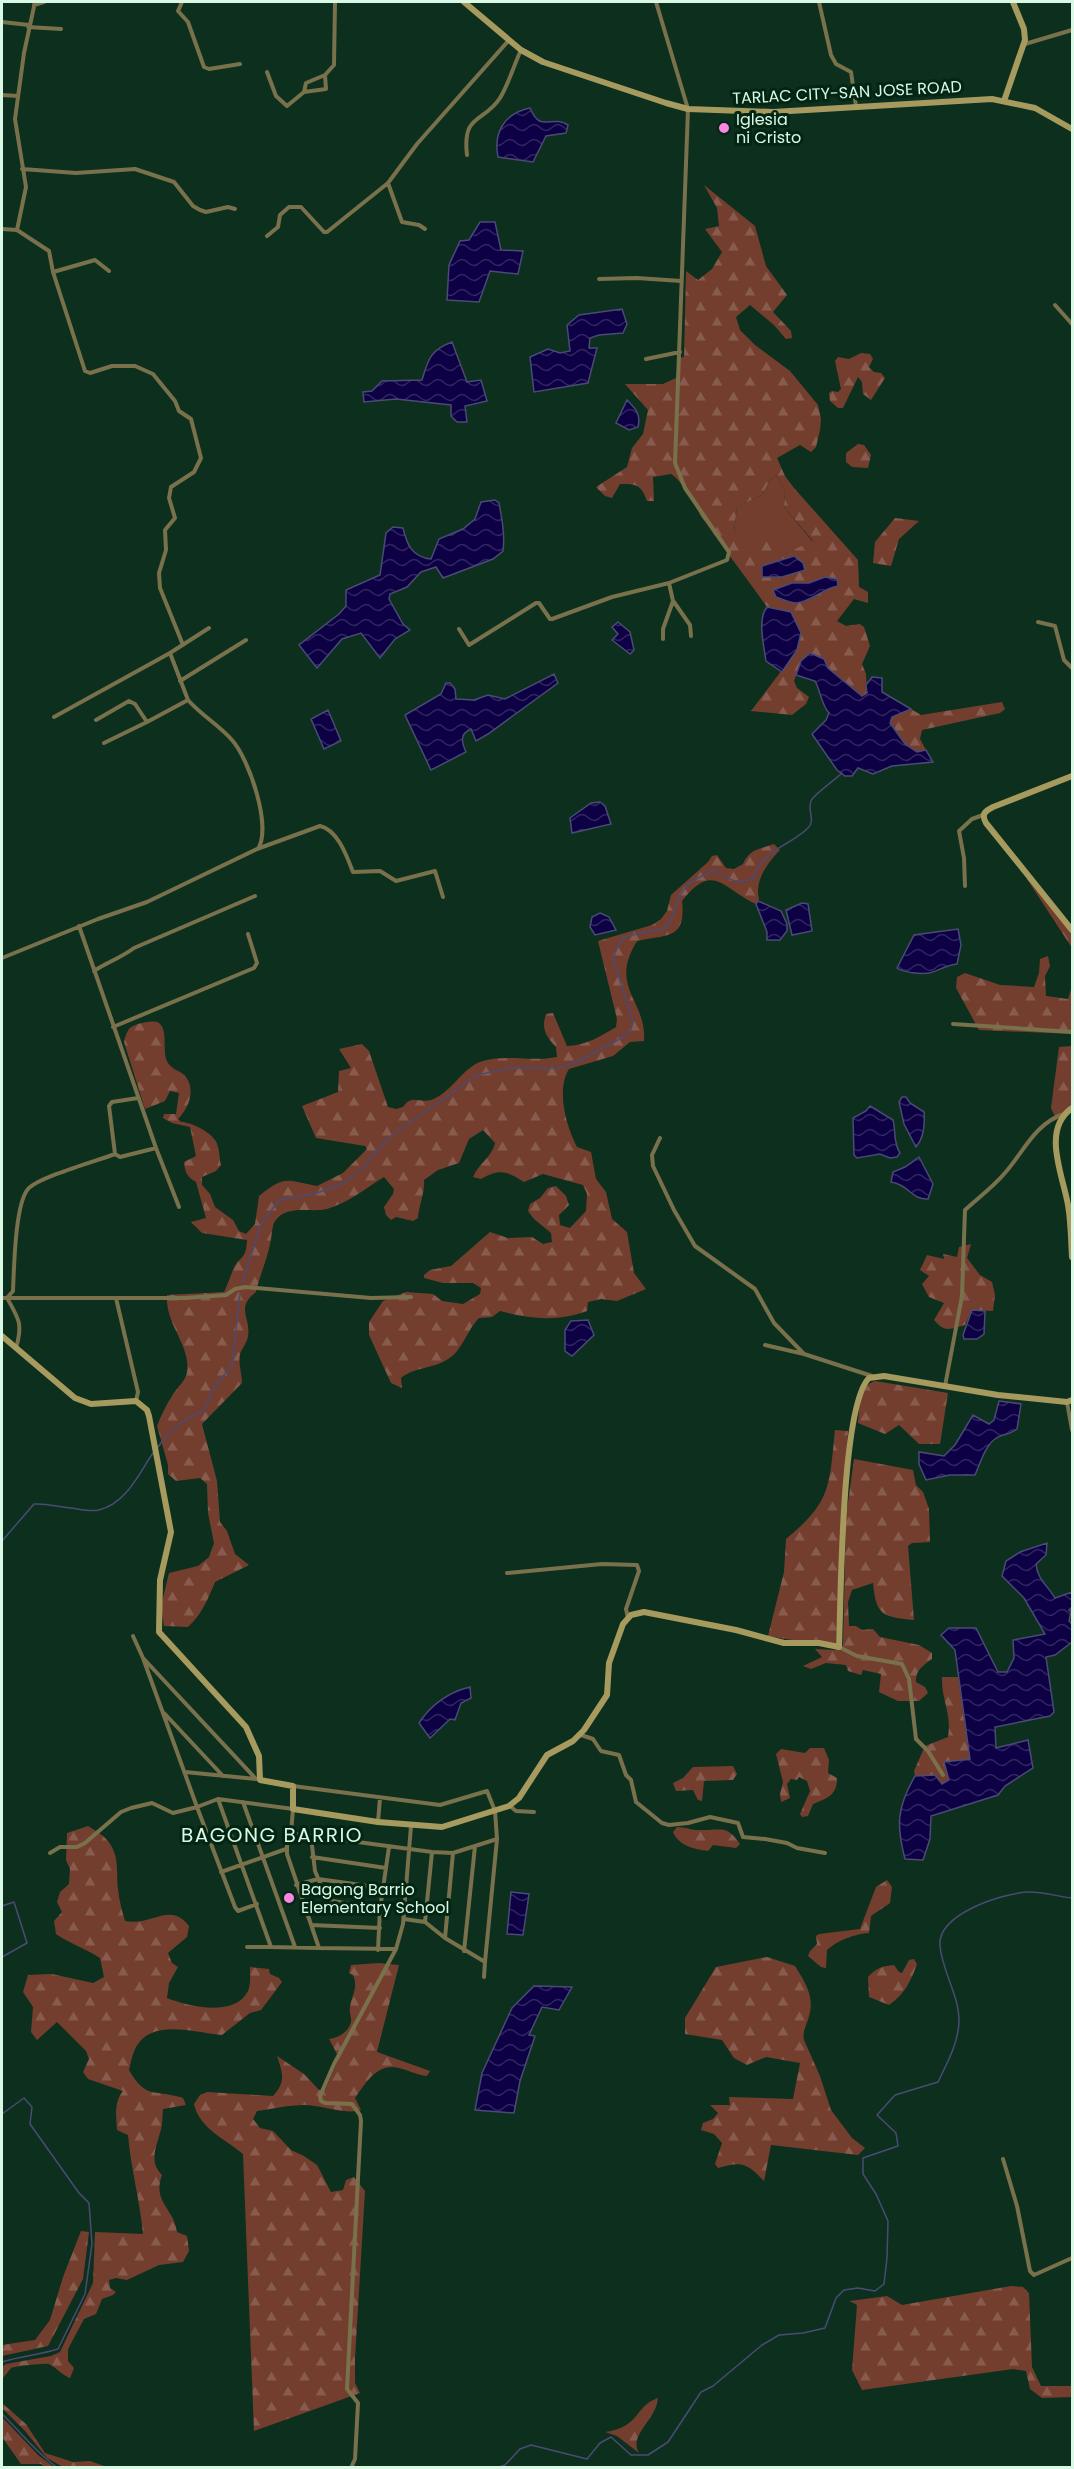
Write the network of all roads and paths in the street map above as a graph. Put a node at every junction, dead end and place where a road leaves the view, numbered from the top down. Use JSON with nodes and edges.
{"nodes":[{"id":1,"x":44,"y":2,"type":"edge"},
{"id":2,"x":182,"y":2,"type":"edge"},
{"id":3,"x":335,"y":2,"type":"edge"},
{"id":4,"x":464,"y":2,"type":"edge"},
{"id":5,"x":656,"y":2,"type":"edge"},
{"id":6,"x":819,"y":2,"type":"edge"},
{"id":7,"x":1013,"y":2,"type":"edge"},
{"id":8,"x":34,"y":3,"type":"edge"},
{"id":9,"x":2,"y":22,"type":"edge"},
{"id":10,"x":29,"y":26,"type":"junction"},
{"id":11,"x":61,"y":28,"type":"dead end"},
{"id":12,"x":1072,"y":30,"type":"edge"},
{"id":13,"x":508,"y":40,"type":"junction"},
{"id":14,"x":1024,"y":45,"type":"junction"},
{"id":15,"x":521,"y":50,"type":"junction"},
{"id":16,"x":240,"y":64,"type":"dead end"},
{"id":17,"x":267,"y":72,"type":"dead end"},
{"id":18,"x":325,"y":75,"type":"junction"},
{"id":19,"x":304,"y":92,"type":"junction"},
{"id":20,"x":2,"y":95,"type":"edge"},
{"id":21,"x":18,"y":96,"type":"junction"},
{"id":22,"x":1004,"y":101,"type":"junction"},
{"id":23,"x":856,"y":106,"type":"junction"},
{"id":24,"x":688,"y":109,"type":"junction"},
{"id":25,"x":1072,"y":129,"type":"edge"},
{"id":26,"x":467,"y":155,"type":"dead end"},
{"id":27,"x":22,"y":169,"type":"junction"},
{"id":28,"x":388,"y":183,"type":"junction"},
{"id":29,"x":236,"y":209,"type":"dead end"},
{"id":30,"x":2,"y":229,"type":"edge"},
{"id":31,"x":425,"y":229,"type":"dead end"},
{"id":32,"x":17,"y":230,"type":"junction"},
{"id":33,"x":267,"y":236,"type":"dead end"},
{"id":34,"x":109,"y":271,"type":"dead end"},
{"id":35,"x":53,"y":272,"type":"junction"},
{"id":36,"x":599,"y":279,"type":"dead end"},
{"id":37,"x":681,"y":281,"type":"junction"},
{"id":38,"x":1055,"y":305,"type":"dead end"},
{"id":39,"x":1072,"y":324,"type":"edge"},
{"id":40,"x":680,"y":352,"type":"junction"},
{"id":41,"x":646,"y":359,"type":"dead end"},
{"id":42,"x":669,"y":583,"type":"junction"},
{"id":43,"x":673,"y":601,"type":"junction"},
{"id":44,"x":1038,"y":622,"type":"dead end"},
{"id":45,"x":210,"y":628,"type":"dead end"},
{"id":46,"x":459,"y":629,"type":"dead end"},
{"id":47,"x":691,"y":636,"type":"dead end"},
{"id":48,"x":663,"y":639,"type":"dead end"},
{"id":49,"x":246,"y":640,"type":"dead end"},
{"id":50,"x":183,"y":645,"type":"junction"},
{"id":51,"x":170,"y":653,"type":"junction"},
{"id":52,"x":1072,"y":668,"type":"edge"},
{"id":53,"x":180,"y":681,"type":"junction"},
{"id":54,"x":188,"y":700,"type":"junction"},
{"id":55,"x":54,"y":717,"type":"dead end"},
{"id":56,"x":96,"y":720,"type":"dead end"},
{"id":57,"x":147,"y":722,"type":"junction"},
{"id":58,"x":104,"y":743,"type":"dead end"},
{"id":59,"x":1072,"y":776,"type":"edge"},
{"id":60,"x":983,"y":815,"type":"junction"},
{"id":61,"x":257,"y":849,"type":"junction"},
{"id":62,"x":965,"y":886,"type":"dead end"},
{"id":63,"x":255,"y":896,"type":"dead end"},
{"id":64,"x":443,"y":897,"type":"dead end"},
{"id":65,"x":79,"y":926,"type":"junction"},
{"id":66,"x":1072,"y":930,"type":"edge"},
{"id":67,"x":248,"y":934,"type":"dead end"},
{"id":68,"x":2,"y":958,"type":"edge"},
{"id":69,"x":94,"y":971,"type":"junction"},
{"id":70,"x":953,"y":1024,"type":"dead end"},
{"id":71,"x":113,"y":1027,"type":"junction"},
{"id":72,"x":1072,"y":1032,"type":"edge"},
{"id":73,"x":138,"y":1098,"type":"junction"},
{"id":74,"x":1072,"y":1108,"type":"edge"},
{"id":75,"x":1064,"y":1114,"type":"junction"},
{"id":76,"x":660,"y":1138,"type":"dead end"},
{"id":77,"x":156,"y":1148,"type":"junction"},
{"id":78,"x":115,"y":1154,"type":"junction"},
{"id":79,"x":179,"y":1207,"type":"dead end"},
{"id":80,"x":1072,"y":1257,"type":"edge"},
{"id":81,"x":411,"y":1297,"type":"dead end"},
{"id":82,"x":2,"y":1298,"type":"edge"},
{"id":83,"x":7,"y":1298,"type":"junction"},
{"id":84,"x":116,"y":1298,"type":"junction"},
{"id":85,"x":2,"y":1336,"type":"edge"},
{"id":86,"x":765,"y":1345,"type":"dead end"},
{"id":87,"x":16,"y":1349,"type":"junction"},
{"id":88,"x":804,"y":1354,"type":"junction"},
{"id":89,"x":872,"y":1377,"type":"junction"},
{"id":90,"x":945,"y":1386,"type":"junction"},
{"id":91,"x":136,"y":1401,"type":"junction"},
{"id":92,"x":1070,"y":1401,"type":"edge"},
{"id":93,"x":1072,"y":1430,"type":"edge"},
{"id":94,"x":507,"y":1573,"type":"dead end"},
{"id":95,"x":628,"y":1618,"type":"junction"},
{"id":96,"x":133,"y":1636,"type":"dead end"},
{"id":97,"x":839,"y":1647,"type":"junction"},
{"id":98,"x":143,"y":1658,"type":"junction"},
{"id":99,"x":161,"y":1710,"type":"junction"},
{"id":100,"x":580,"y":1735,"type":"junction"},
{"id":101,"x":185,"y":1772,"type":"junction"},
{"id":102,"x":943,"y":1775,"type":"dead end"},
{"id":103,"x":222,"y":1776,"type":"junction"},
{"id":104,"x":258,"y":1779,"type":"junction"},
{"id":105,"x":292,"y":1786,"type":"junction"},
{"id":106,"x":380,"y":1798,"type":"junction"},
{"id":107,"x":218,"y":1799,"type":"junction"},
{"id":108,"x":243,"y":1802,"type":"junction"},
{"id":109,"x":510,"y":1806,"type":"junction"},
{"id":110,"x":197,"y":1807,"type":"junction"},
{"id":111,"x":293,"y":1809,"type":"junction"},
{"id":112,"x":495,"y":1811,"type":"junction"},
{"id":113,"x":534,"y":1812,"type":"dead end"},
{"id":114,"x":378,"y":1822,"type":"junction"},
{"id":115,"x":411,"y":1826,"type":"junction"},
{"id":116,"x":291,"y":1833,"type":"junction"},
{"id":117,"x":311,"y":1837,"type":"junction"},
{"id":118,"x":497,"y":1839,"type":"junction"},
{"id":119,"x":475,"y":1846,"type":"junction"},
{"id":120,"x":389,"y":1847,"type":"junction"},
{"id":121,"x":286,"y":1849,"type":"junction"},
{"id":122,"x":411,"y":1849,"type":"junction"},
{"id":123,"x":432,"y":1852,"type":"junction"},
{"id":124,"x":825,"y":1852,"type":"dead end"},
{"id":125,"x":50,"y":1853,"type":"dead end"},
{"id":126,"x":453,"y":1853,"type":"junction"},
{"id":127,"x":263,"y":1857,"type":"junction"},
{"id":128,"x":312,"y":1857,"type":"junction"},
{"id":129,"x":243,"y":1864,"type":"junction"},
{"id":130,"x":386,"y":1868,"type":"junction"},
{"id":131,"x":221,"y":1872,"type":"junction"},
{"id":132,"x":318,"y":1879,"type":"junction"},
{"id":133,"x":296,"y":1885,"type":"junction"},
{"id":134,"x":383,"y":1888,"type":"junction"},
{"id":135,"x":405,"y":1891,"type":"junction"},
{"id":136,"x":257,"y":1904,"type":"junction"},
{"id":137,"x":381,"y":1909,"type":"junction"},
{"id":138,"x":404,"y":1919,"type":"junction"},
{"id":139,"x":425,"y":1922,"type":"junction"},
{"id":140,"x":311,"y":1925,"type":"junction"},
{"id":141,"x":380,"y":1928,"type":"junction"},
{"id":142,"x":445,"y":1938,"type":"junction"},
{"id":143,"x":247,"y":1947,"type":"dead end"},
{"id":144,"x":272,"y":1947,"type":"junction"},
{"id":145,"x":295,"y":1947,"type":"junction"},
{"id":146,"x":320,"y":1948,"type":"junction"},
{"id":147,"x":396,"y":1949,"type":"junction"},
{"id":148,"x":378,"y":1950,"type":"junction"},
{"id":149,"x":464,"y":1951,"type":"junction"},
{"id":150,"x":484,"y":1962,"type":"junction"},
{"id":151,"x":484,"y":1977,"type":"dead end"},
{"id":152,"x":1003,"y":2159,"type":"dead end"},
{"id":153,"x":1072,"y":2258,"type":"edge"},
{"id":154,"x":351,"y":2468,"type":"edge"}],
"edges":[{"from":1,"to":8,"type":"street"},
{"from":2,"to":16,"type":"street"},
{"from":3,"to":18,"type":"street"},
{"from":4,"to":13,"type":"street","name":"TARLAC CITY-SAN JOSE ROAD"},
{"from":5,"to":24,"type":"street"},
{"from":6,"to":23,"type":"street"},
{"from":7,"to":14,"type":"street"},
{"from":8,"to":10,"type":"street"},
{"from":9,"to":10,"type":"street"},
{"from":10,"to":11,"type":"street"},
{"from":10,"to":21,"type":"street"},
{"from":12,"to":14,"type":"street"},
{"from":13,"to":15,"type":"street","name":"TARLAC CITY-SAN JOSE ROAD"},
{"from":13,"to":28,"type":"street"},
{"from":14,"to":22,"type":"street"},
{"from":15,"to":24,"type":"street","name":"TARLAC CITY-SAN JOSE ROAD"},
{"from":15,"to":26,"type":"street"},
{"from":17,"to":19,"type":"street"},
{"from":18,"to":19,"type":"street"},
{"from":18,"to":19,"type":"street"},
{"from":20,"to":21,"type":"street"},
{"from":21,"to":27,"type":"street"},
{"from":22,"to":23,"type":"street","name":"TARLAC CITY-SAN JOSE ROAD"},
{"from":22,"to":25,"type":"street","name":"TARLAC CITY-SAN JOSE ROAD"},
{"from":23,"to":24,"type":"street","name":"TARLAC CITY-SAN JOSE ROAD"},
{"from":24,"to":37,"type":"street"},
{"from":27,"to":29,"type":"street"},
{"from":27,"to":32,"type":"street"},
{"from":28,"to":31,"type":"street"},
{"from":28,"to":33,"type":"street"},
{"from":30,"to":32,"type":"street"},
{"from":32,"to":35,"type":"street"},
{"from":34,"to":35,"type":"street"},
{"from":35,"to":50,"type":"street"},
{"from":36,"to":37,"type":"street"},
{"from":37,"to":40,"type":"street"},
{"from":38,"to":39,"type":"street"},
{"from":40,"to":41,"type":"street"},
{"from":40,"to":42,"type":"street"},
{"from":42,"to":43,"type":"street"},
{"from":42,"to":46,"type":"street"},
{"from":43,"to":47,"type":"street"},
{"from":43,"to":48,"type":"street"},
{"from":44,"to":52,"type":"street"},
{"from":45,"to":50,"type":"street"},
{"from":49,"to":53,"type":"street"},
{"from":50,"to":51,"type":"street"},
{"from":51,"to":53,"type":"street"},
{"from":51,"to":55,"type":"street"},
{"from":53,"to":54,"type":"street"},
{"from":54,"to":57,"type":"street"},
{"from":54,"to":61,"type":"street"},
{"from":56,"to":57,"type":"street"},
{"from":57,"to":58,"type":"street"},
{"from":59,"to":60,"type":"street"},
{"from":60,"to":62,"type":"street"},
{"from":60,"to":66,"type":"street"},
{"from":61,"to":64,"type":"street"},
{"from":61,"to":65,"type":"street"},
{"from":63,"to":69,"type":"street"},
{"from":65,"to":68,"type":"street"},
{"from":65,"to":69,"type":"street"},
{"from":67,"to":71,"type":"street"},
{"from":69,"to":71,"type":"street"},
{"from":70,"to":72,"type":"street"},
{"from":71,"to":73,"type":"street"},
{"from":73,"to":77,"type":"street"},
{"from":73,"to":78,"type":"street"},
{"from":74,"to":75,"type":"street"},
{"from":75,"to":80,"type":"street"},
{"from":75,"to":90,"type":"street"},
{"from":76,"to":88,"type":"street"},
{"from":77,"to":78,"type":"street"},
{"from":77,"to":79,"type":"street"},
{"from":78,"to":83,"type":"street"},
{"from":81,"to":84,"type":"street"},
{"from":82,"to":83,"type":"street"},
{"from":83,"to":84,"type":"street"},
{"from":83,"to":87,"type":"street"},
{"from":84,"to":91,"type":"street"},
{"from":85,"to":87,"type":"street"},
{"from":86,"to":88,"type":"street"},
{"from":87,"to":91,"type":"street"},
{"from":88,"to":89,"type":"street"},
{"from":89,"to":90,"type":"street"},
{"from":89,"to":97,"type":"street"},
{"from":90,"to":92,"type":"street"},
{"from":91,"to":104,"type":"street"},
{"from":92,"to":93,"type":"street"},
{"from":94,"to":95,"type":"street"},
{"from":95,"to":97,"type":"street"},
{"from":95,"to":100,"type":"street"},
{"from":96,"to":98,"type":"street"},
{"from":97,"to":102,"type":"street"},
{"from":98,"to":99,"type":"street"},
{"from":98,"to":104,"type":"street"},
{"from":99,"to":101,"type":"street"},
{"from":99,"to":103,"type":"street"},
{"from":100,"to":109,"type":"street"},
{"from":100,"to":124,"type":"street"},
{"from":101,"to":103,"type":"street"},
{"from":101,"to":110,"type":"street"},
{"from":103,"to":104,"type":"street"},
{"from":104,"to":105,"type":"street"},
{"from":105,"to":106,"type":"street"},
{"from":105,"to":111,"type":"street"},
{"from":106,"to":112,"type":"street"},
{"from":106,"to":114,"type":"street"},
{"from":107,"to":108,"type":"street"},
{"from":107,"to":110,"type":"street"},
{"from":107,"to":129,"type":"street"},
{"from":108,"to":111,"type":"street"},
{"from":108,"to":127,"type":"street"},
{"from":109,"to":112,"type":"street"},
{"from":109,"to":113,"type":"street"},
{"from":110,"to":125,"type":"street"},
{"from":110,"to":131,"type":"street"},
{"from":111,"to":114,"type":"street"},
{"from":111,"to":116,"type":"street"},
{"from":112,"to":115,"type":"street"},
{"from":112,"to":118,"type":"street"},
{"from":114,"to":115,"type":"street"},
{"from":115,"to":122,"type":"street"},
{"from":116,"to":117,"type":"street"},
{"from":116,"to":121,"type":"street"},
{"from":117,"to":120,"type":"street"},
{"from":117,"to":128,"type":"street"},
{"from":118,"to":119,"type":"street"},
{"from":118,"to":150,"type":"street"},
{"from":119,"to":126,"type":"street"},
{"from":119,"to":149,"type":"street"},
{"from":120,"to":122,"type":"street"},
{"from":120,"to":130,"type":"street"},
{"from":121,"to":127,"type":"street"},
{"from":121,"to":133,"type":"street"},
{"from":122,"to":123,"type":"street"},
{"from":122,"to":135,"type":"street"},
{"from":123,"to":126,"type":"street"},
{"from":123,"to":139,"type":"street"},
{"from":126,"to":142,"type":"street"},
{"from":127,"to":129,"type":"street"},
{"from":127,"to":145,"type":"street"},
{"from":128,"to":130,"type":"street"},
{"from":128,"to":132,"type":"street"},
{"from":129,"to":131,"type":"street"},
{"from":129,"to":136,"type":"street"},
{"from":130,"to":134,"type":"street"},
{"from":131,"to":136,"type":"street"},
{"from":132,"to":133,"type":"street"},
{"from":132,"to":134,"type":"street"},
{"from":132,"to":137,"type":"street"},
{"from":133,"to":140,"type":"street"},
{"from":134,"to":135,"type":"street"},
{"from":134,"to":137,"type":"street"},
{"from":135,"to":138,"type":"street"},
{"from":136,"to":144,"type":"street"},
{"from":137,"to":141,"type":"street"},
{"from":138,"to":139,"type":"street"},
{"from":138,"to":147,"type":"street"},
{"from":139,"to":142,"type":"street"},
{"from":140,"to":141,"type":"street"},
{"from":140,"to":146,"type":"street"},
{"from":141,"to":148,"type":"street"},
{"from":142,"to":149,"type":"street"},
{"from":143,"to":144,"type":"street"},
{"from":144,"to":145,"type":"street"},
{"from":145,"to":146,"type":"street"},
{"from":146,"to":148,"type":"street"},
{"from":147,"to":148,"type":"street"},
{"from":147,"to":154,"type":"street"},
{"from":149,"to":150,"type":"street"},
{"from":150,"to":151,"type":"street"},
{"from":152,"to":153,"type":"street"}]}
